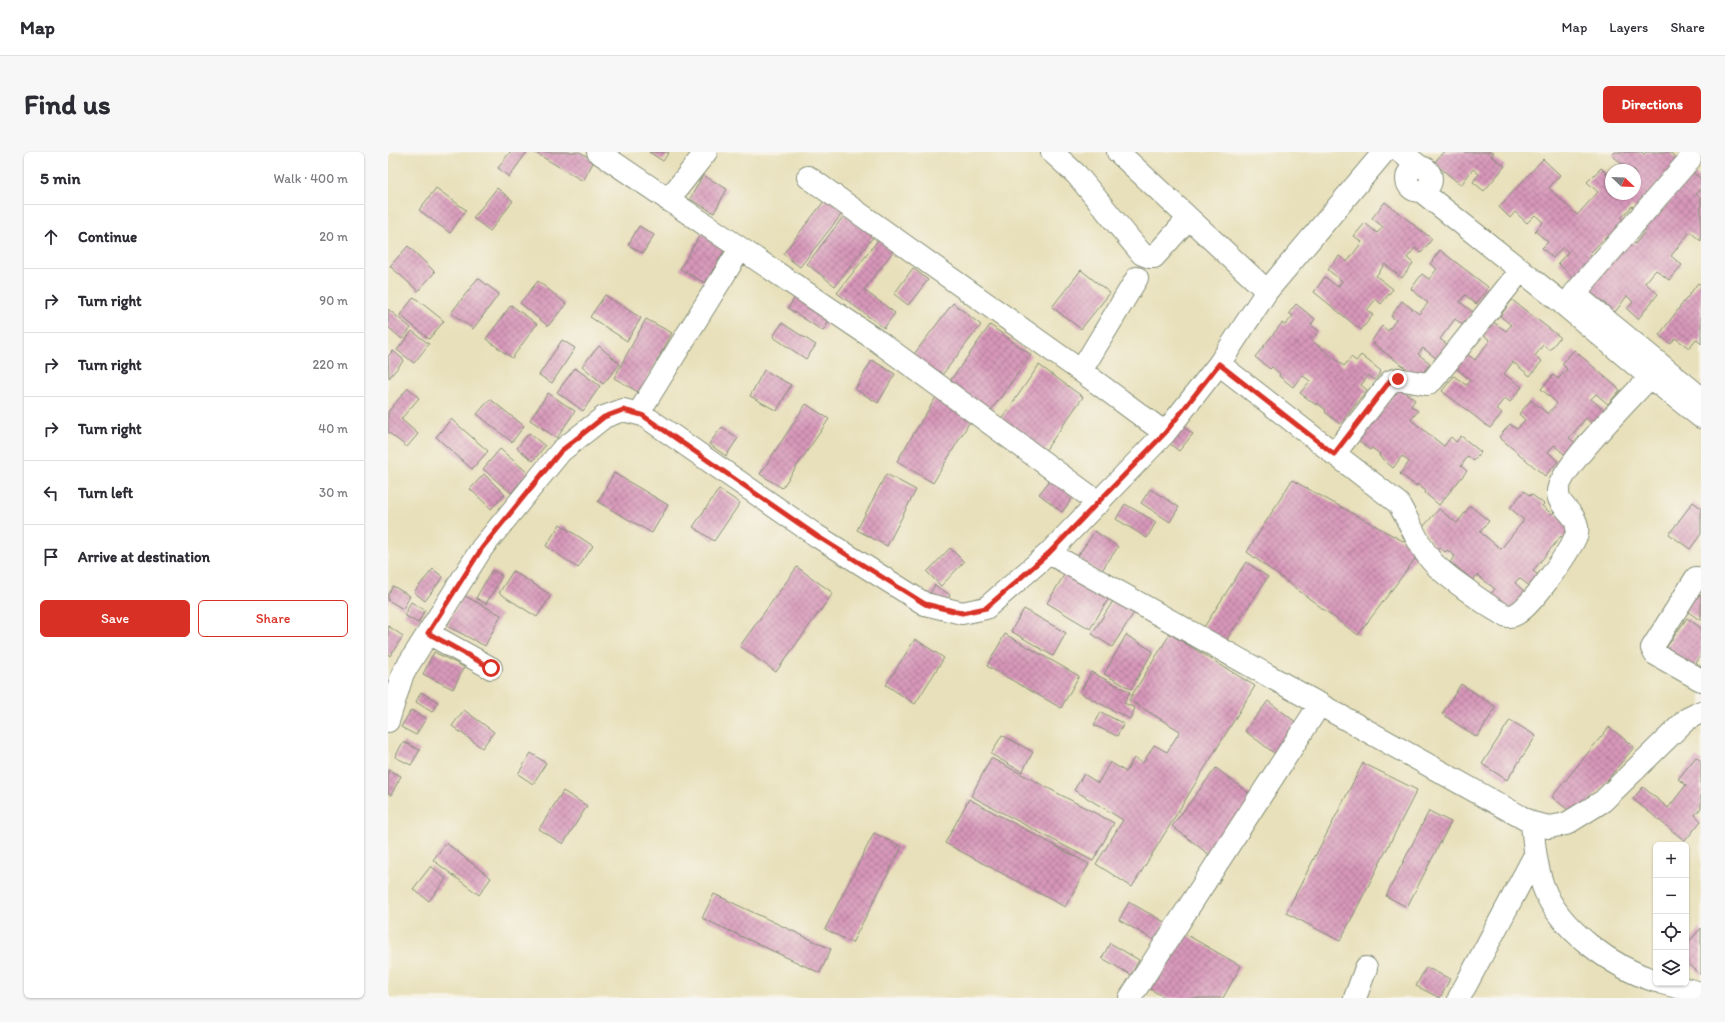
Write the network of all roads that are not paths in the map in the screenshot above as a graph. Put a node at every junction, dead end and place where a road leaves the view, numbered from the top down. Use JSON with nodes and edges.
{"nodes":[{"id":1,"x":598,"y":152,"type":"edge"},
{"id":2,"x":706,"y":152,"type":"edge"},
{"id":3,"x":1052,"y":152,"type":"edge"},
{"id":4,"x":1118,"y":152,"type":"edge"},
{"id":5,"x":1401,"y":152,"type":"edge"},
{"id":6,"x":1381,"y":155,"type":"edge"},
{"id":7,"x":1691,"y":160,"type":"edge"},
{"id":8,"x":808,"y":177,"type":"dead end"},
{"id":9,"x":1420,"y":180,"type":"junction"},
{"id":10,"x":668,"y":200,"type":"junction"},
{"id":11,"x":1188,"y":219,"type":"junction"},
{"id":12,"x":740,"y":249,"type":"junction"},
{"id":13,"x":1521,"y":270,"type":"junction"},
{"id":14,"x":1137,"y":278,"type":"dead end"},
{"id":15,"x":1267,"y":291,"type":"junction"},
{"id":16,"x":1574,"y":294,"type":"junction"},
{"id":17,"x":1219,"y":364,"type":"junction"},
{"id":18,"x":1081,"y":371,"type":"junction"},
{"id":19,"x":1650,"y":377,"type":"junction"},
{"id":20,"x":1701,"y":398,"type":"edge"},
{"id":21,"x":638,"y":414,"type":"junction"},
{"id":22,"x":1701,"y":417,"type":"edge"},
{"id":23,"x":1165,"y":433,"type":"junction"},
{"id":24,"x":1334,"y":454,"type":"junction"},
{"id":25,"x":1099,"y":503,"type":"junction"},
{"id":26,"x":1049,"y":553,"type":"junction"},
{"id":27,"x":1696,"y":578,"type":"dead end"},
{"id":28,"x":428,"y":633,"type":"junction"},
{"id":29,"x":491,"y":668,"type":"dead end"},
{"id":30,"x":395,"y":669,"type":"edge"},
{"id":31,"x":1701,"y":680,"type":"edge"},
{"id":32,"x":1320,"y":704,"type":"junction"},
{"id":33,"x":1701,"y":712,"type":"edge"},
{"id":34,"x":388,"y":721,"type":"edge"},
{"id":35,"x":1532,"y":823,"type":"junction"},
{"id":36,"x":1535,"y":855,"type":"junction"},
{"id":37,"x":1366,"y":968,"type":"dead end"},
{"id":38,"x":1653,"y":980,"type":"edge"},
{"id":39,"x":1674,"y":986,"type":"edge"},
{"id":40,"x":1701,"y":993,"type":"edge"},
{"id":41,"x":1130,"y":998,"type":"edge"},
{"id":42,"x":1355,"y":998,"type":"edge"},
{"id":43,"x":1459,"y":998,"type":"edge"}],
"edges":[{"from":1,"to":10,"type":"street"},
{"from":2,"to":10,"type":"street"},
{"from":3,"to":11,"type":"street"},
{"from":4,"to":11,"type":"street"},
{"from":5,"to":9,"type":"street"},
{"from":6,"to":9,"type":"street"},
{"from":6,"to":15,"type":"street"},
{"from":7,"to":16,"type":"street"},
{"from":8,"to":18,"type":"street"},
{"from":9,"to":13,"type":"street"},
{"from":9,"to":16,"type":"street"},
{"from":10,"to":12,"type":"street"},
{"from":11,"to":15,"type":"street"},
{"from":12,"to":21,"type":"street"},
{"from":12,"to":25,"type":"street"},
{"from":13,"to":19,"type":"street"},
{"from":13,"to":24,"type":"street"},
{"from":14,"to":18,"type":"street"},
{"from":15,"to":17,"type":"street"},
{"from":16,"to":20,"type":"street"},
{"from":17,"to":23,"type":"street"},
{"from":17,"to":24,"type":"street"},
{"from":18,"to":23,"type":"street"},
{"from":19,"to":22,"type":"street"},
{"from":19,"to":24,"type":"street"},
{"from":21,"to":26,"type":"street"},
{"from":21,"to":28,"type":"street"},
{"from":23,"to":25,"type":"street"},
{"from":25,"to":26,"type":"street"},
{"from":26,"to":32,"type":"street"},
{"from":27,"to":31,"type":"street"},
{"from":28,"to":29,"type":"street"},
{"from":28,"to":30,"type":"street"},
{"from":30,"to":34,"type":"street"},
{"from":32,"to":35,"type":"street"},
{"from":32,"to":41,"type":"street"},
{"from":33,"to":35,"type":"street"},
{"from":35,"to":36,"type":"street"},
{"from":36,"to":38,"type":"street"},
{"from":36,"to":43,"type":"street"},
{"from":37,"to":42,"type":"street"},
{"from":39,"to":40,"type":"street"}]}
